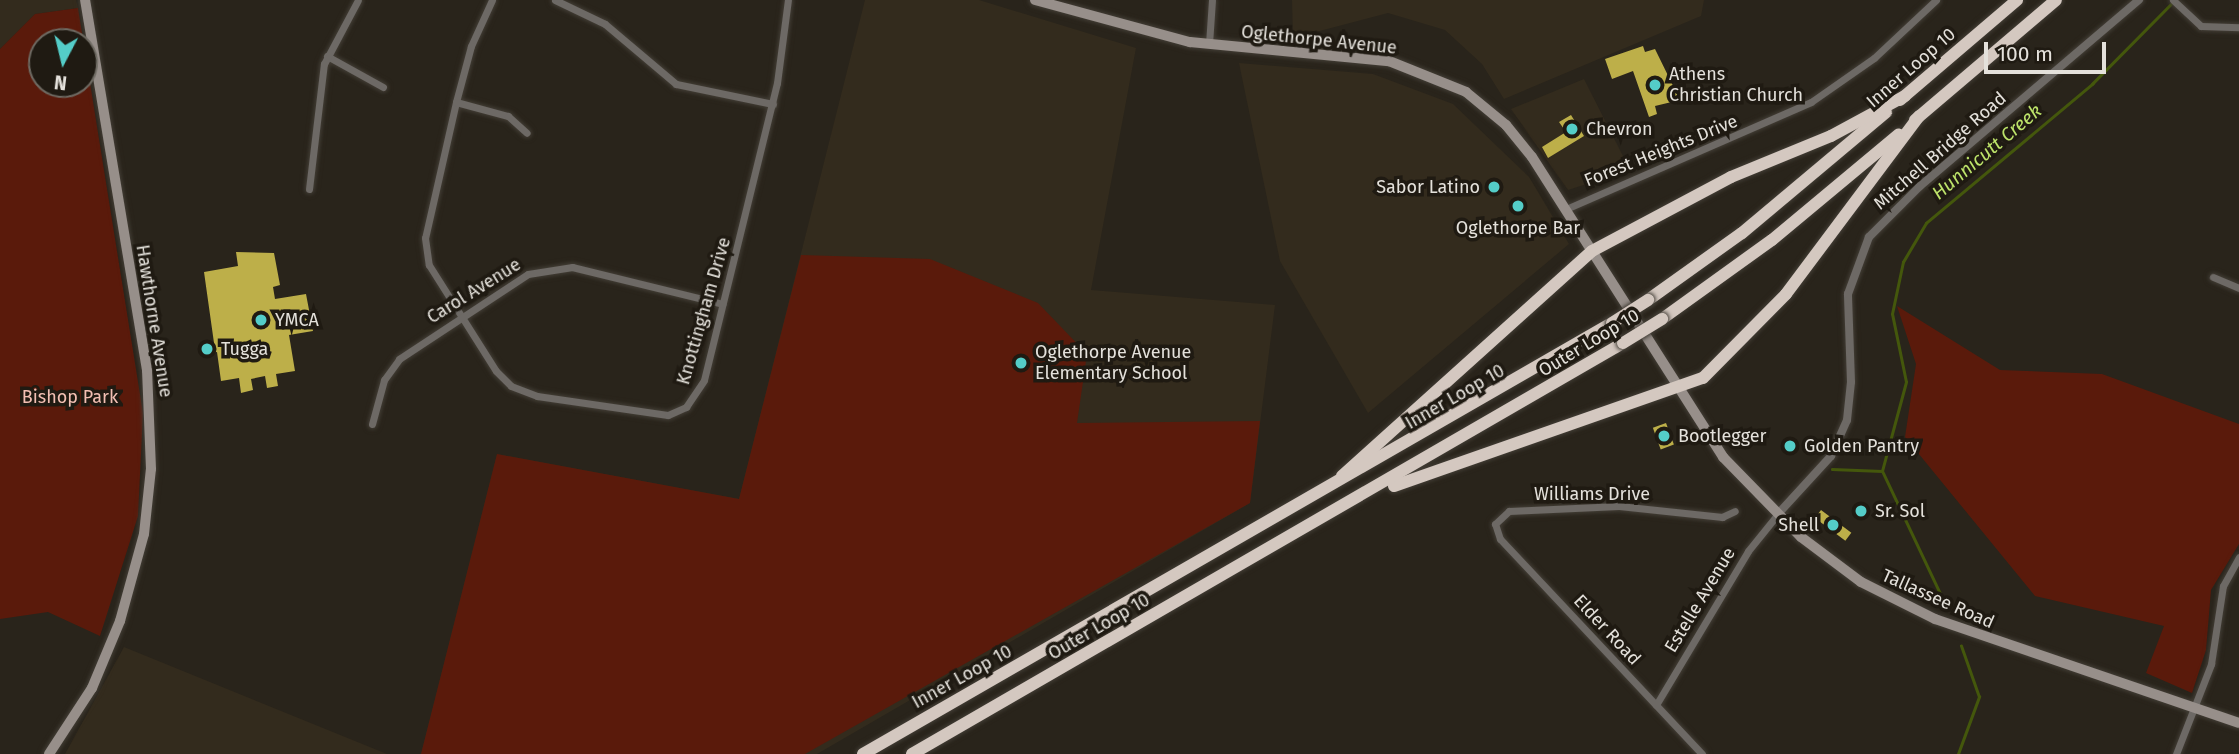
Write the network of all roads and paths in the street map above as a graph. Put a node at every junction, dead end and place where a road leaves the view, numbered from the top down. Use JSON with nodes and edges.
{"nodes":[{"id":1,"x":85,"y":0,"type":"edge"},
{"id":2,"x":358,"y":0,"type":"edge"},
{"id":3,"x":492,"y":0,"type":"edge"},
{"id":4,"x":555,"y":0,"type":"edge"},
{"id":5,"x":788,"y":0,"type":"edge"},
{"id":6,"x":1035,"y":0,"type":"edge"},
{"id":7,"x":1212,"y":0,"type":"edge"},
{"id":8,"x":1936,"y":0,"type":"edge"},
{"id":9,"x":2017,"y":0,"type":"edge"},
{"id":10,"x":2056,"y":0,"type":"edge"},
{"id":11,"x":2139,"y":0,"type":"edge"},
{"id":12,"x":2175,"y":3,"type":"edge"},
{"id":13,"x":2239,"y":27,"type":"edge"},
{"id":14,"x":1209,"y":44,"type":"junction"},
{"id":15,"x":327,"y":56,"type":"junction"},
{"id":16,"x":383,"y":87,"type":"dead end"},
{"id":17,"x":1905,"y":96,"type":"junction"},
{"id":18,"x":456,"y":102,"type":"junction"},
{"id":19,"x":773,"y":104,"type":"junction"},
{"id":20,"x":1919,"y":116,"type":"junction"},
{"id":21,"x":527,"y":133,"type":"dead end"},
{"id":22,"x":309,"y":189,"type":"dead end"},
{"id":23,"x":1566,"y":209,"type":"junction"},
{"id":24,"x":1592,"y":251,"type":"junction"},
{"id":25,"x":2213,"y":277,"type":"dead end"},
{"id":26,"x":2239,"y":288,"type":"edge"},
{"id":27,"x":723,"y":304,"type":"junction"},
{"id":28,"x":461,"y":316,"type":"junction"},
{"id":29,"x":1643,"y":334,"type":"joint"},
{"id":30,"x":1679,"y":390,"type":"junction"},
{"id":31,"x":372,"y":424,"type":"dead end"},
{"id":32,"x":1325,"y":491,"type":"junction"},
{"id":33,"x":1361,"y":499,"type":"junction"},
{"id":34,"x":1735,"y":511,"type":"dead end"},
{"id":35,"x":1777,"y":515,"type":"junction"},
{"id":36,"x":1494,"y":524,"type":"joint"},
{"id":37,"x":2239,"y":557,"type":"edge"},
{"id":38,"x":1656,"y":705,"type":"junction"},
{"id":39,"x":2192,"y":711,"type":"junction"},
{"id":40,"x":2239,"y":723,"type":"edge"},
{"id":41,"x":49,"y":754,"type":"edge"},
{"id":42,"x":863,"y":754,"type":"edge"},
{"id":43,"x":912,"y":754,"type":"edge"},
{"id":44,"x":1702,"y":754,"type":"edge"},
{"id":45,"x":2176,"y":754,"type":"edge"}],
"edges":[{"from":1,"to":41,"type":"main road","name":"Hawthorne Avenue"},
{"from":2,"to":15,"type":"street"},
{"from":3,"to":18,"type":"street","name":"Knottingham Drive"},
{"from":4,"to":19,"type":"street"},
{"from":5,"to":19,"type":"street","name":"Knottingham Drive"},
{"from":6,"to":14,"type":"main road","name":"Oglethorpe Avenue"},
{"from":7,"to":14,"type":"street"},
{"from":8,"to":23,"type":"street","name":"Forest Heights Drive"},
{"from":9,"to":17,"type":"highway","name":"Inner Loop 10"},
{"from":10,"to":20,"type":"highway","name":"Outer Loop 10"},
{"from":11,"to":35,"type":"street","name":"Mitchell Bridge Road"},
{"from":12,"to":13,"type":"street"},
{"from":14,"to":23,"type":"main road","name":"Oglethorpe Avenue"},
{"from":15,"to":16,"type":"street"},
{"from":15,"to":22,"type":"street"},
{"from":17,"to":24,"type":"highway"},
{"from":17,"to":32,"type":"highway","name":"Inner Loop 10","bridge":true},
{"from":18,"to":21,"type":"street"},
{"from":18,"to":28,"type":"street","name":"Knottingham Drive"},
{"from":19,"to":27,"type":"street","name":"Knottingham Drive"},
{"from":20,"to":30,"type":"highway"},
{"from":20,"to":33,"type":"highway","name":"Outer Loop 10","bridge":true},
{"from":23,"to":24,"type":"main road","name":"Oglethorpe Avenue"},
{"from":24,"to":29,"type":"main road","name":"Oglethorpe Avenue"},
{"from":24,"to":32,"type":"highway"},
{"from":25,"to":26,"type":"street"},
{"from":27,"to":28,"type":"street","name":"Carol Avenue"},
{"from":27,"to":28,"type":"street","name":"Knottingham Drive"},
{"from":28,"to":31,"type":"street","name":"Carol Avenue"},
{"from":29,"to":30,"type":"main road","name":"Tallassee Road"},
{"from":30,"to":33,"type":"highway"},
{"from":30,"to":35,"type":"main road","name":"Tallassee Road"},
{"from":32,"to":42,"type":"highway","name":"Inner Loop 10"},
{"from":33,"to":43,"type":"highway","name":"Outer Loop 10"},
{"from":34,"to":36,"type":"street","name":"Williams Drive"},
{"from":35,"to":38,"type":"street","name":"Estelle Avenue"},
{"from":35,"to":39,"type":"main road","name":"Tallassee Road"},
{"from":36,"to":38,"type":"street","name":"Elder Road"},
{"from":37,"to":39,"type":"street"},
{"from":38,"to":44,"type":"street","name":"Elder Road"},
{"from":39,"to":40,"type":"main road","name":"Tallassee Road"},
{"from":39,"to":45,"type":"street"}]}
